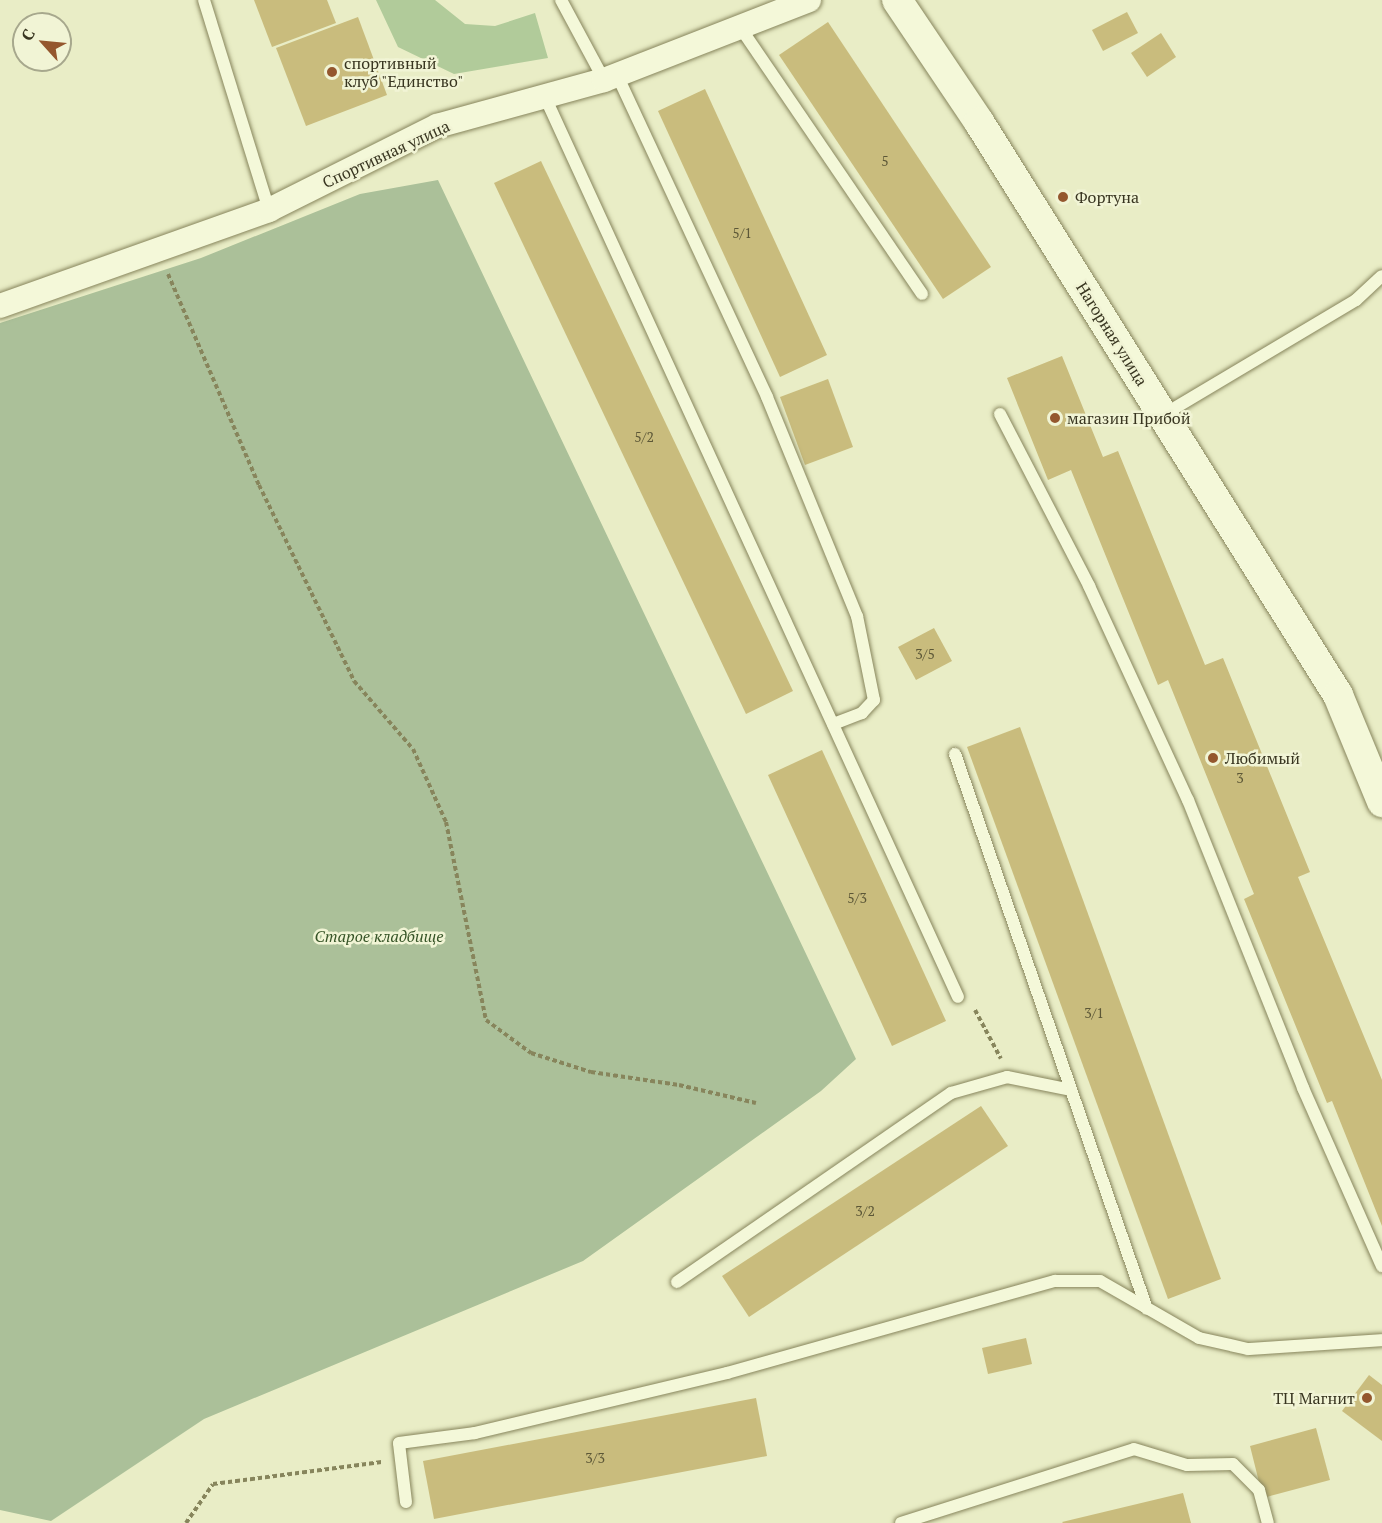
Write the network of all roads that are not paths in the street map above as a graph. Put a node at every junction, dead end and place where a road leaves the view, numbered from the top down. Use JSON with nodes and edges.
{"nodes":[{"id":1,"x":204,"y":0,"type":"edge"},
{"id":2,"x":561,"y":0,"type":"edge"},
{"id":3,"x":809,"y":0,"type":"edge"},
{"id":4,"x":897,"y":0,"type":"edge"},
{"id":5,"x":740,"y":27,"type":"junction"},
{"id":6,"x":610,"y":78,"type":"junction"},
{"id":7,"x":545,"y":97,"type":"junction"},
{"id":8,"x":269,"y":210,"type":"junction"},
{"id":9,"x":1382,"y":276,"type":"edge"},
{"id":10,"x":922,"y":294,"type":"dead end"},
{"id":11,"x":0,"y":306,"type":"edge"},
{"id":12,"x":1000,"y":414,"type":"dead end"},
{"id":13,"x":1162,"y":415,"type":"junction"},
{"id":14,"x":833,"y":724,"type":"junction"},
{"id":15,"x":954,"y":754,"type":"dead end"},
{"id":16,"x":1382,"y":802,"type":"edge"},
{"id":17,"x":958,"y":997,"type":"dead end"},
{"id":18,"x":1071,"y":1090,"type":"junction"},
{"id":19,"x":1382,"y":1266,"type":"edge"},
{"id":20,"x":677,"y":1282,"type":"dead end"},
{"id":21,"x":1147,"y":1309,"type":"junction"},
{"id":22,"x":1382,"y":1340,"type":"edge"},
{"id":23,"x":406,"y":1502,"type":"dead end"},
{"id":24,"x":901,"y":1523,"type":"edge"},
{"id":25,"x":1268,"y":1523,"type":"edge"}],
"edges":[{"from":1,"to":8,"type":"lane"},
{"from":2,"to":6,"type":"lane"},
{"from":3,"to":5,"type":"street","name":"Спортивная улица"},
{"from":4,"to":13,"type":"street","name":"Нагорная улица"},
{"from":5,"to":6,"type":"street","name":"Спортивная улица"},
{"from":5,"to":10,"type":"lane"},
{"from":6,"to":7,"type":"street","name":"Спортивная улица"},
{"from":6,"to":14,"type":"lane"},
{"from":7,"to":8,"type":"street","name":"Спортивная улица"},
{"from":7,"to":14,"type":"lane"},
{"from":8,"to":11,"type":"street","name":"Спортивная улица"},
{"from":9,"to":13,"type":"lane"},
{"from":12,"to":19,"type":"lane"},
{"from":13,"to":16,"type":"street","name":"Нагорная улица"},
{"from":14,"to":17,"type":"lane"},
{"from":15,"to":18,"type":"lane"},
{"from":18,"to":20,"type":"lane"},
{"from":18,"to":21,"type":"lane"},
{"from":21,"to":22,"type":"lane"},
{"from":21,"to":23,"type":"lane"},
{"from":24,"to":25,"type":"lane"}]}
